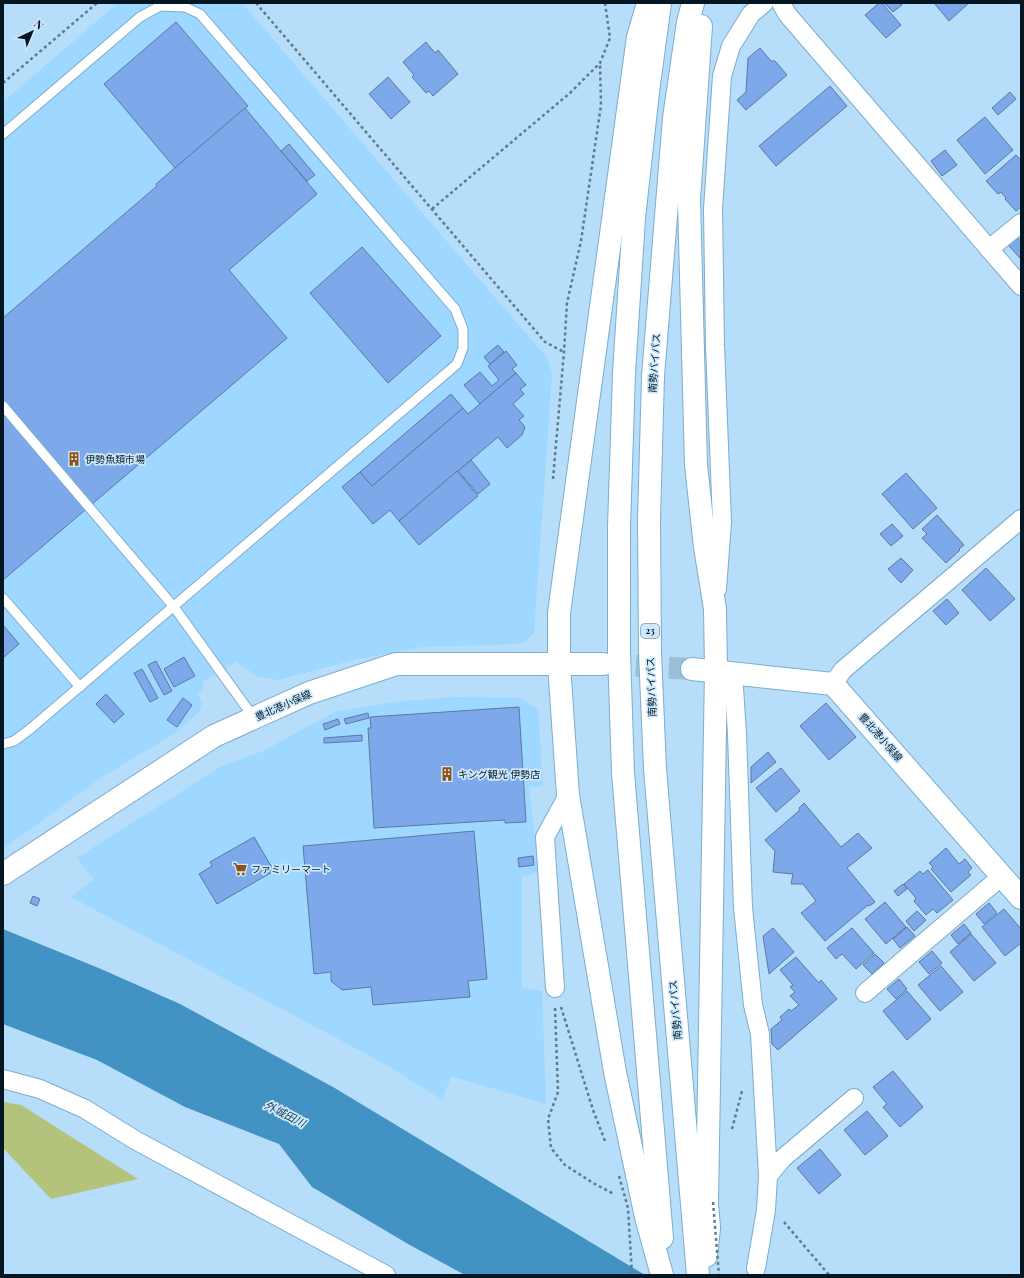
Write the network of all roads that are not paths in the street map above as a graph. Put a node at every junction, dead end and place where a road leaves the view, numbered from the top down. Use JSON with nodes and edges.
{"nodes":[{"id":1,"x":648,"y":3,"type":"edge"},
{"id":2,"x":660,"y":3,"type":"edge"},
{"id":3,"x":693,"y":3,"type":"edge"},
{"id":4,"x":702,"y":3,"type":"edge"},
{"id":5,"x":764,"y":3,"type":"edge"},
{"id":6,"x":781,"y":3,"type":"edge"},
{"id":7,"x":3,"y":134,"type":"edge"},
{"id":8,"x":1021,"y":223,"type":"edge"},
{"id":9,"x":989,"y":249,"type":"junction"},
{"id":10,"x":1021,"y":286,"type":"edge"},
{"id":11,"x":3,"y":406,"type":"edge"},
{"id":12,"x":1021,"y":519,"type":"edge"},
{"id":13,"x":3,"y":598,"type":"edge"},
{"id":14,"x":174,"y":607,"type":"junction"},
{"id":15,"x":715,"y":609,"type":"junction"},
{"id":16,"x":603,"y":664,"type":"tunnel mouth"},
{"id":17,"x":559,"y":665,"type":"junction"},
{"id":18,"x":692,"y":669,"type":"tunnel mouth"},
{"id":19,"x":724,"y":671,"type":"junction"},
{"id":20,"x":833,"y":684,"type":"junction"},
{"id":21,"x":80,"y":687,"type":"junction"},
{"id":22,"x":254,"y":718,"type":"junction"},
{"id":23,"x":3,"y":744,"type":"edge"},
{"id":24,"x":568,"y":796,"type":"junction"},
{"id":25,"x":3,"y":874,"type":"edge"},
{"id":26,"x":1002,"y":876,"type":"junction"},
{"id":27,"x":1021,"y":898,"type":"edge"},
{"id":28,"x":555,"y":988,"type":"road end"},
{"id":29,"x":865,"y":993,"type":"dead end"},
{"id":30,"x":3,"y":1079,"type":"edge"},
{"id":31,"x":854,"y":1098,"type":"dead end"},
{"id":32,"x":768,"y":1176,"type":"junction"},
{"id":33,"x":756,"y":1268,"type":"dead end"},
{"id":34,"x":699,"y":1270,"type":"edge"},
{"id":35,"x":386,"y":1275,"type":"edge"},
{"id":36,"x":664,"y":1275,"type":"edge"}],
"edges":[{"from":1,"to":17,"type":"main road"},
{"from":2,"to":36,"type":"main road"},
{"from":3,"to":34,"type":"main road","name":"南勢バイパス","number":"23"},
{"from":4,"to":15,"type":"main road"},
{"from":5,"to":15,"type":"street"},
{"from":6,"to":9,"type":"street"},
{"from":7,"to":14,"type":"lane"},
{"from":8,"to":9,"type":"street"},
{"from":9,"to":10,"type":"street"},
{"from":11,"to":14,"type":"lane"},
{"from":12,"to":20,"type":"street"},
{"from":13,"to":21,"type":"lane"},
{"from":14,"to":21,"type":"lane"},
{"from":14,"to":22,"type":"lane"},
{"from":15,"to":19,"type":"main road"},
{"from":16,"to":17,"type":"main road","name":"豊北港小俣線"},
{"from":17,"to":22,"type":"main road","name":"豊北港小俣線"},
{"from":17,"to":24,"type":"main road"},
{"from":18,"to":19,"type":"main road"},
{"from":19,"to":20,"type":"main road"},
{"from":19,"to":32,"type":"street"},
{"from":19,"to":34,"type":"main road"},
{"from":20,"to":26,"type":"main road","name":"豊北港小俣線"},
{"from":21,"to":23,"type":"lane"},
{"from":22,"to":25,"type":"main road","name":"豊北港小俣線"},
{"from":24,"to":28,"type":"street"},
{"from":24,"to":36,"type":"main road"},
{"from":26,"to":27,"type":"main road","name":"豊北港小俣線"},
{"from":26,"to":29,"type":"street"},
{"from":30,"to":35,"type":"street"},
{"from":31,"to":32,"type":"street"},
{"from":32,"to":33,"type":"street"}]}
